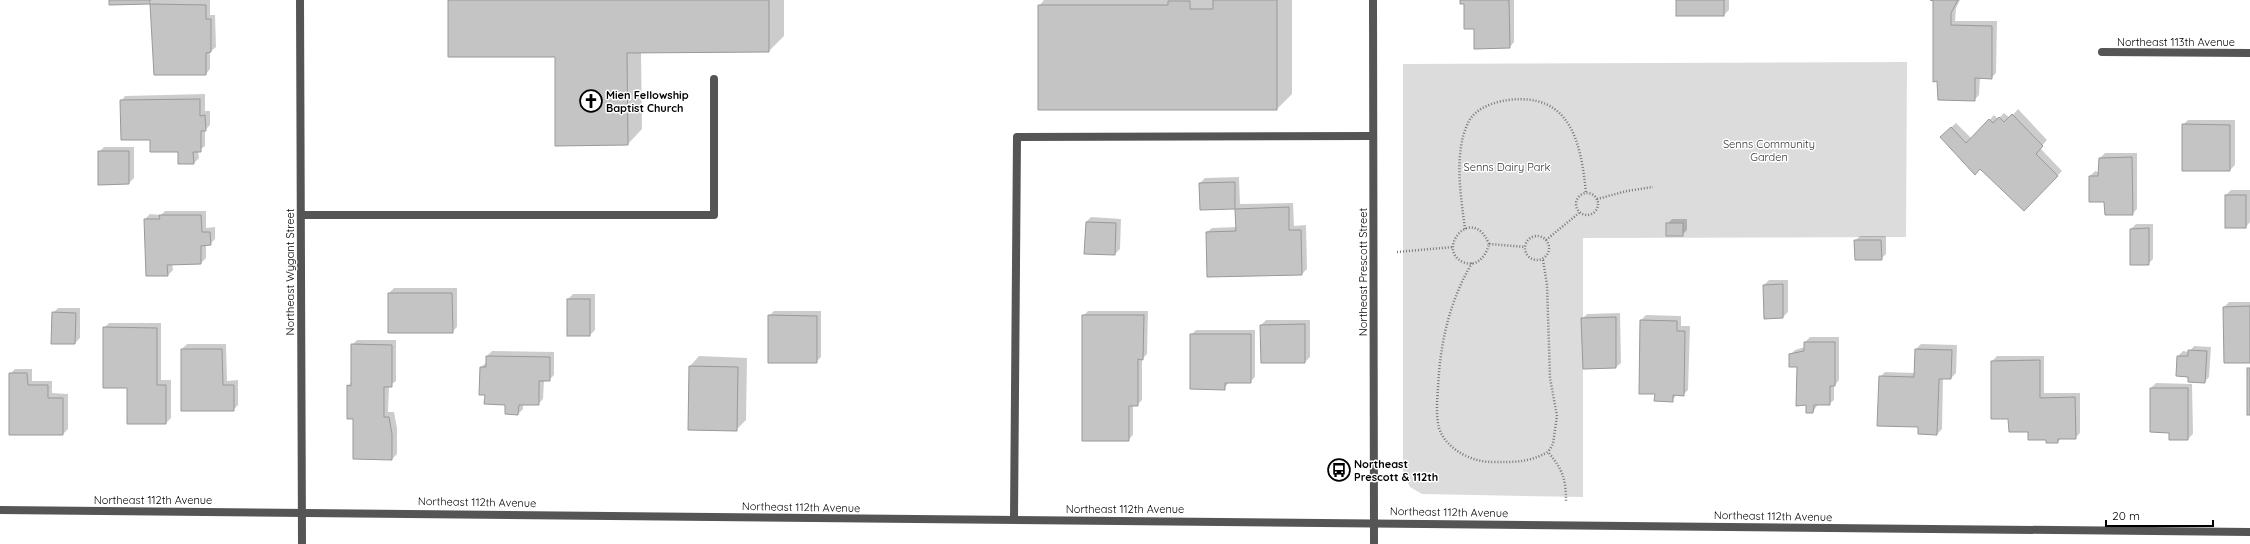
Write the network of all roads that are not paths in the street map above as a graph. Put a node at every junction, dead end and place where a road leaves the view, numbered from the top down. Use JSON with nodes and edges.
{"nodes":[{"id":1,"x":300,"y":0,"type":"edge"},
{"id":2,"x":1373,"y":0,"type":"edge"},
{"id":3,"x":2102,"y":52,"type":"dead end"},
{"id":4,"x":2250,"y":53,"type":"edge"},
{"id":5,"x":714,"y":80,"type":"dead end"},
{"id":6,"x":1373,"y":136,"type":"junction"},
{"id":7,"x":301,"y":215,"type":"junction"},
{"id":8,"x":0,"y":510,"type":"edge"},
{"id":9,"x":302,"y":511,"type":"junction"},
{"id":10,"x":1014,"y":519,"type":"junction"},
{"id":11,"x":1374,"y":522,"type":"junction"},
{"id":12,"x":2250,"y":532,"type":"edge"},
{"id":13,"x":302,"y":544,"type":"edge"},
{"id":14,"x":1374,"y":544,"type":"edge"}],
"edges":[{"from":1,"to":7,"type":"street","name":"Northeast Wygant Street"},
{"from":2,"to":6,"type":"street","name":"Northeast Prescott Street"},
{"from":3,"to":4,"type":"street","name":"Northeast 113th Avenue"},
{"from":5,"to":7,"type":"street"},
{"from":6,"to":10,"type":"street"},
{"from":6,"to":11,"type":"street","name":"Northeast Prescott Street"},
{"from":7,"to":9,"type":"street","name":"Northeast Wygant Street"},
{"from":8,"to":9,"type":"street","name":"Northeast 112th Avenue"},
{"from":9,"to":10,"type":"street","name":"Northeast 112th Avenue"},
{"from":9,"to":13,"type":"street","name":"Northeast Wygant Street"},
{"from":10,"to":11,"type":"street","name":"Northeast 112th Avenue"},
{"from":11,"to":12,"type":"street","name":"Northeast 112th Avenue"},
{"from":11,"to":14,"type":"street","name":"Northeast Prescott Street"}]}
